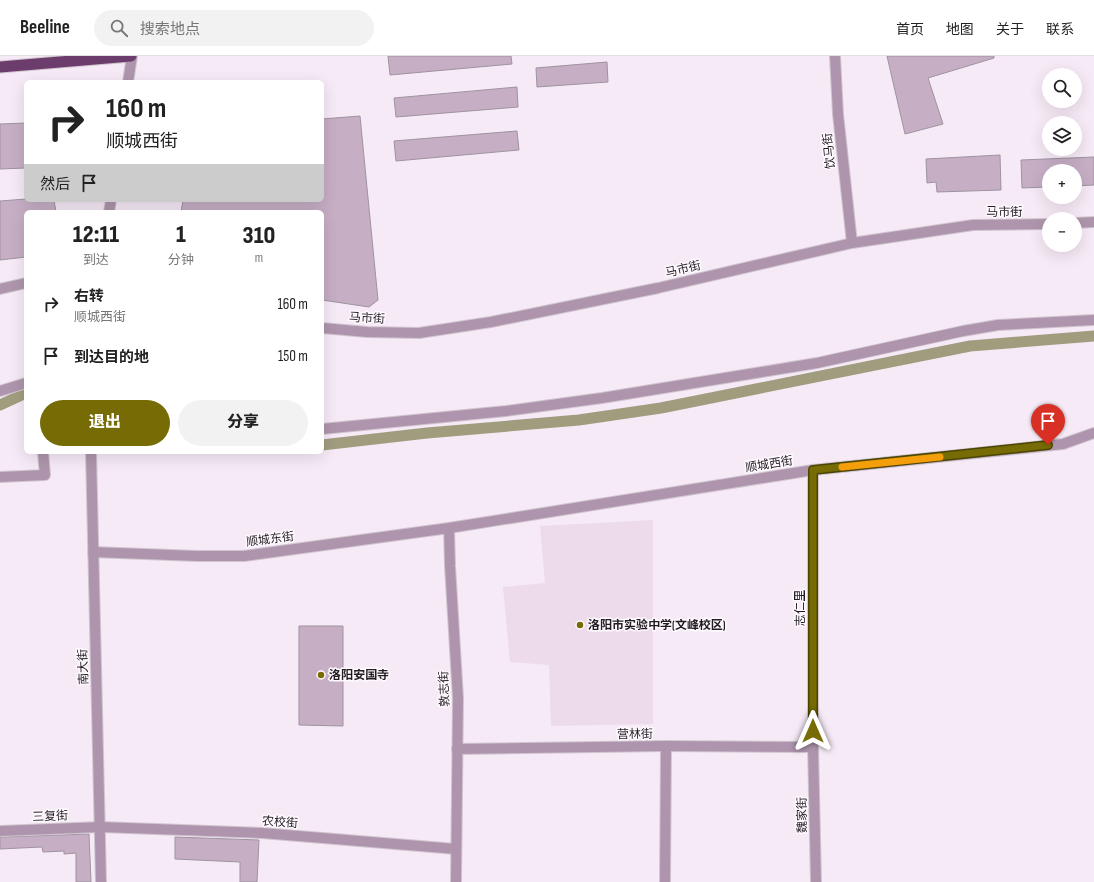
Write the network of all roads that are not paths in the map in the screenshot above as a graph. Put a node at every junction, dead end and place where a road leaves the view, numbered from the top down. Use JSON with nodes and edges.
{"nodes":[{"id":1,"x":131,"y":56,"type":"edge"},
{"id":2,"x":835,"y":56,"type":"edge"},
{"id":3,"x":0,"y":68,"type":"edge"},
{"id":4,"x":128,"y":80,"type":"edge"},
{"id":5,"x":1094,"y":222,"type":"edge"},
{"id":6,"x":1082,"y":223,"type":"edge"},
{"id":7,"x":1042,"y":224,"type":"edge"},
{"id":8,"x":852,"y":243,"type":"junction"},
{"id":9,"x":24,"y":284,"type":"edge"},
{"id":10,"x":0,"y":289,"type":"edge"},
{"id":11,"x":1094,"y":320,"type":"edge"},
{"id":12,"x":324,"y":328,"type":"edge"},
{"id":13,"x":24,"y":384,"type":"edge"},
{"id":14,"x":0,"y":391,"type":"edge"},
{"id":15,"x":324,"y":429,"type":"edge"},
{"id":16,"x":1094,"y":433,"type":"edge"},
{"id":17,"x":43,"y":454,"type":"edge"},
{"id":18,"x":91,"y":454,"type":"edge"},
{"id":19,"x":813,"y":470,"type":"junction"},
{"id":20,"x":0,"y":477,"type":"edge"},
{"id":21,"x":449,"y":528,"type":"junction"},
{"id":22,"x":94,"y":552,"type":"junction"},
{"id":23,"x":666,"y":746,"type":"junction"},
{"id":24,"x":813,"y":747,"type":"junction"},
{"id":25,"x":457,"y":749,"type":"junction"},
{"id":26,"x":101,"y":826,"type":"junction"},
{"id":27,"x":0,"y":831,"type":"edge"},
{"id":28,"x":456,"y":849,"type":"junction"},
{"id":29,"x":101,"y":882,"type":"edge"},
{"id":30,"x":456,"y":882,"type":"edge"},
{"id":31,"x":665,"y":882,"type":"edge"},
{"id":32,"x":816,"y":882,"type":"edge"}],
"edges":[{"from":1,"to":3,"type":"highway"},
{"from":1,"to":4,"type":"street"},
{"from":2,"to":8,"type":"street","name":"饮马街"},
{"from":5,"to":6,"type":"street"},
{"from":7,"to":8,"type":"street","name":"马市街"},
{"from":8,"to":12,"type":"street","name":"马市街"},
{"from":9,"to":10,"type":"street"},
{"from":11,"to":15,"type":"street"},
{"from":13,"to":14,"type":"street"},
{"from":16,"to":19,"type":"street","name":"顺城西街"},
{"from":17,"to":20,"type":"street"},
{"from":18,"to":22,"type":"street","name":"南大街"},
{"from":19,"to":21,"type":"street","name":"顺城西街"},
{"from":19,"to":24,"type":"street","name":"志仁里"},
{"from":21,"to":22,"type":"street","name":"顺城东街"},
{"from":21,"to":25,"type":"street","name":"敦志街"},
{"from":22,"to":26,"type":"street","name":"南大街"},
{"from":23,"to":24,"type":"street","name":"营林街"},
{"from":23,"to":25,"type":"street","name":"营林街"},
{"from":23,"to":31,"type":"street"},
{"from":24,"to":32,"type":"street","name":"魏家街"},
{"from":25,"to":28,"type":"street","name":"敦志街"},
{"from":26,"to":27,"type":"street","name":"三复街"},
{"from":26,"to":28,"type":"street","name":"农校街"},
{"from":26,"to":29,"type":"street","name":"南大街"},
{"from":28,"to":30,"type":"street","name":"敦志街"}]}
